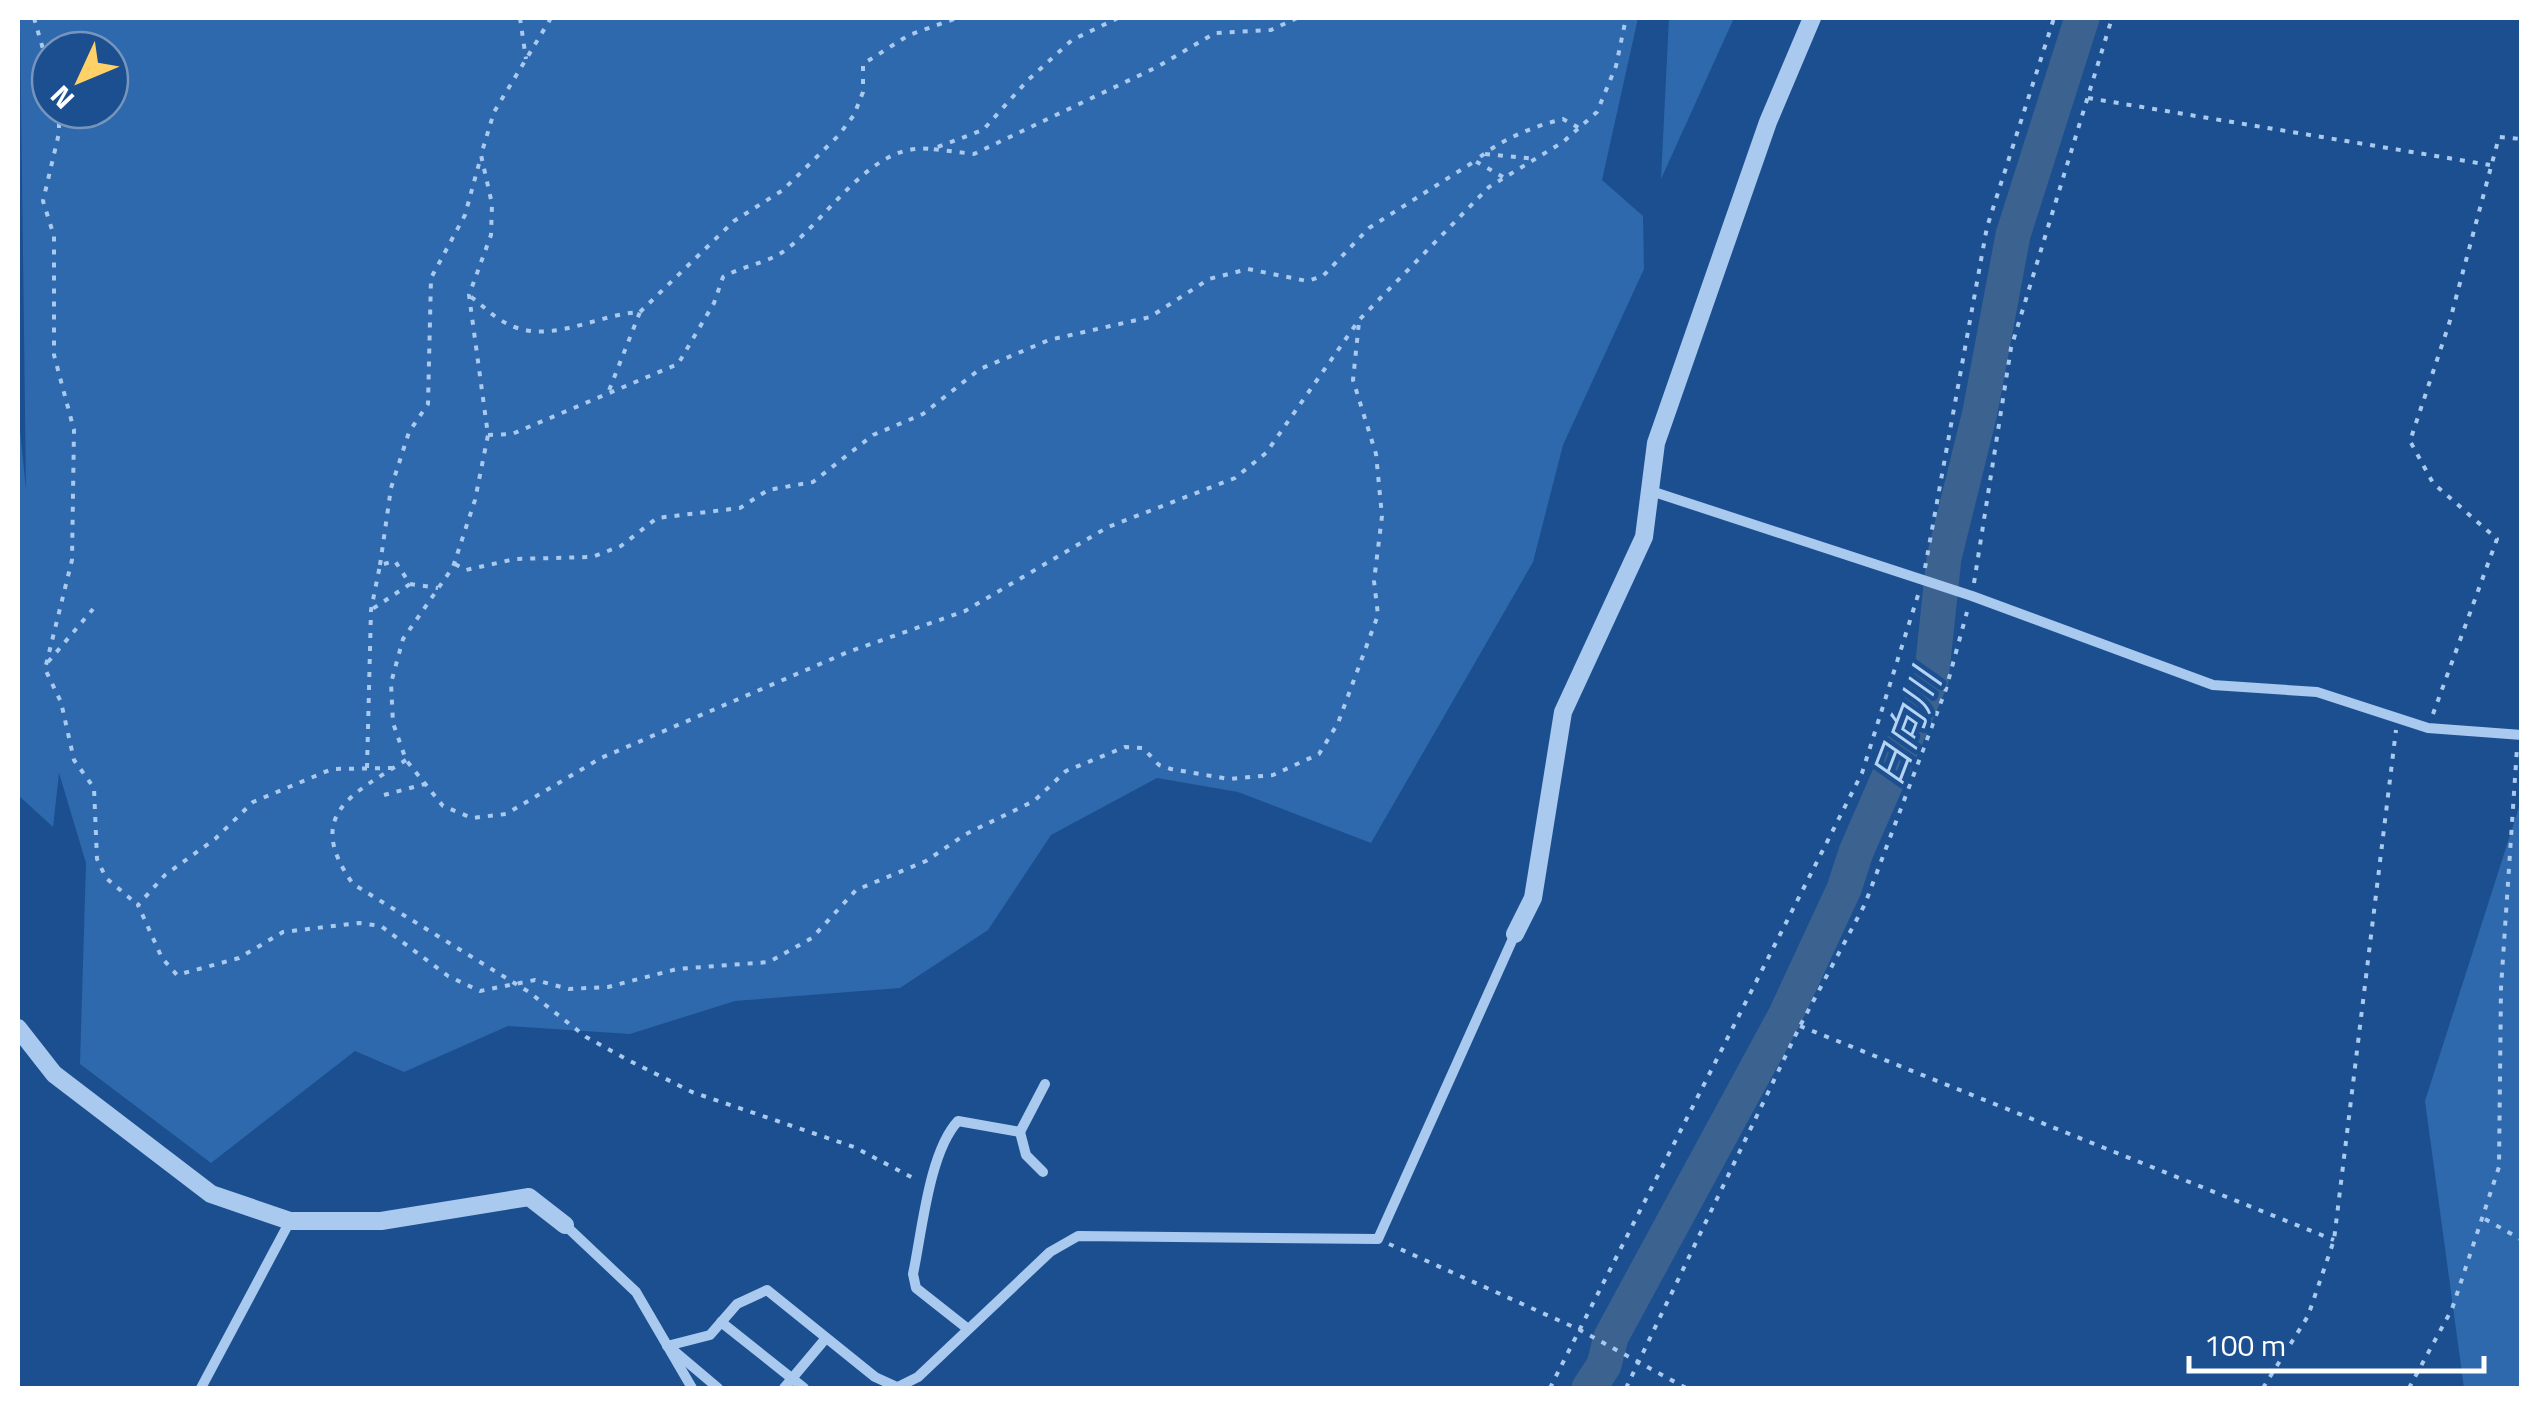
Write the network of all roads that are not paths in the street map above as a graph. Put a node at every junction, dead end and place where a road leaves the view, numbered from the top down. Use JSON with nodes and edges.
{"nodes":[{"id":1,"x":1812,"y":18,"type":"edge"},
{"id":2,"x":1651,"y":491,"type":"junction"},
{"id":3,"x":2520,"y":735,"type":"edge"},
{"id":4,"x":1514,"y":934,"type":"joint"},
{"id":5,"x":18,"y":1028,"type":"edge"},
{"id":6,"x":1045,"y":1084,"type":"dead end"},
{"id":7,"x":1020,"y":1132,"type":"junction"},
{"id":8,"x":1043,"y":1172,"type":"dead end"},
{"id":9,"x":290,"y":1222,"type":"junction"},
{"id":10,"x":566,"y":1224,"type":"joint"},
{"id":11,"x":722,"y":1322,"type":"junction"},
{"id":12,"x":968,"y":1330,"type":"junction"},
{"id":13,"x":826,"y":1338,"type":"junction"},
{"id":14,"x":667,"y":1346,"type":"junction"},
{"id":15,"x":788,"y":1384,"type":"edge"},
{"id":16,"x":202,"y":1388,"type":"edge"},
{"id":17,"x":692,"y":1388,"type":"edge"},
{"id":18,"x":718,"y":1388,"type":"edge"},
{"id":19,"x":804,"y":1388,"type":"edge"},
{"id":20,"x":897,"y":1388,"type":"edge"}],
"edges":[{"from":1,"to":2,"type":"street"},
{"from":2,"to":3,"type":"street"},
{"from":2,"to":4,"type":"street"},
{"from":4,"to":12,"type":"street"},
{"from":5,"to":9,"type":"street"},
{"from":6,"to":7,"type":"street"},
{"from":7,"to":8,"type":"street"},
{"from":7,"to":12,"type":"street"},
{"from":9,"to":10,"type":"street"},
{"from":9,"to":16,"type":"street"},
{"from":10,"to":14,"type":"street"},
{"from":11,"to":13,"type":"street"},
{"from":11,"to":14,"type":"street"},
{"from":11,"to":15,"type":"street"},
{"from":12,"to":20,"type":"street"},
{"from":13,"to":15,"type":"street"},
{"from":13,"to":20,"type":"street"},
{"from":14,"to":17,"type":"street"},
{"from":14,"to":18,"type":"street"},
{"from":15,"to":19,"type":"street"}]}
